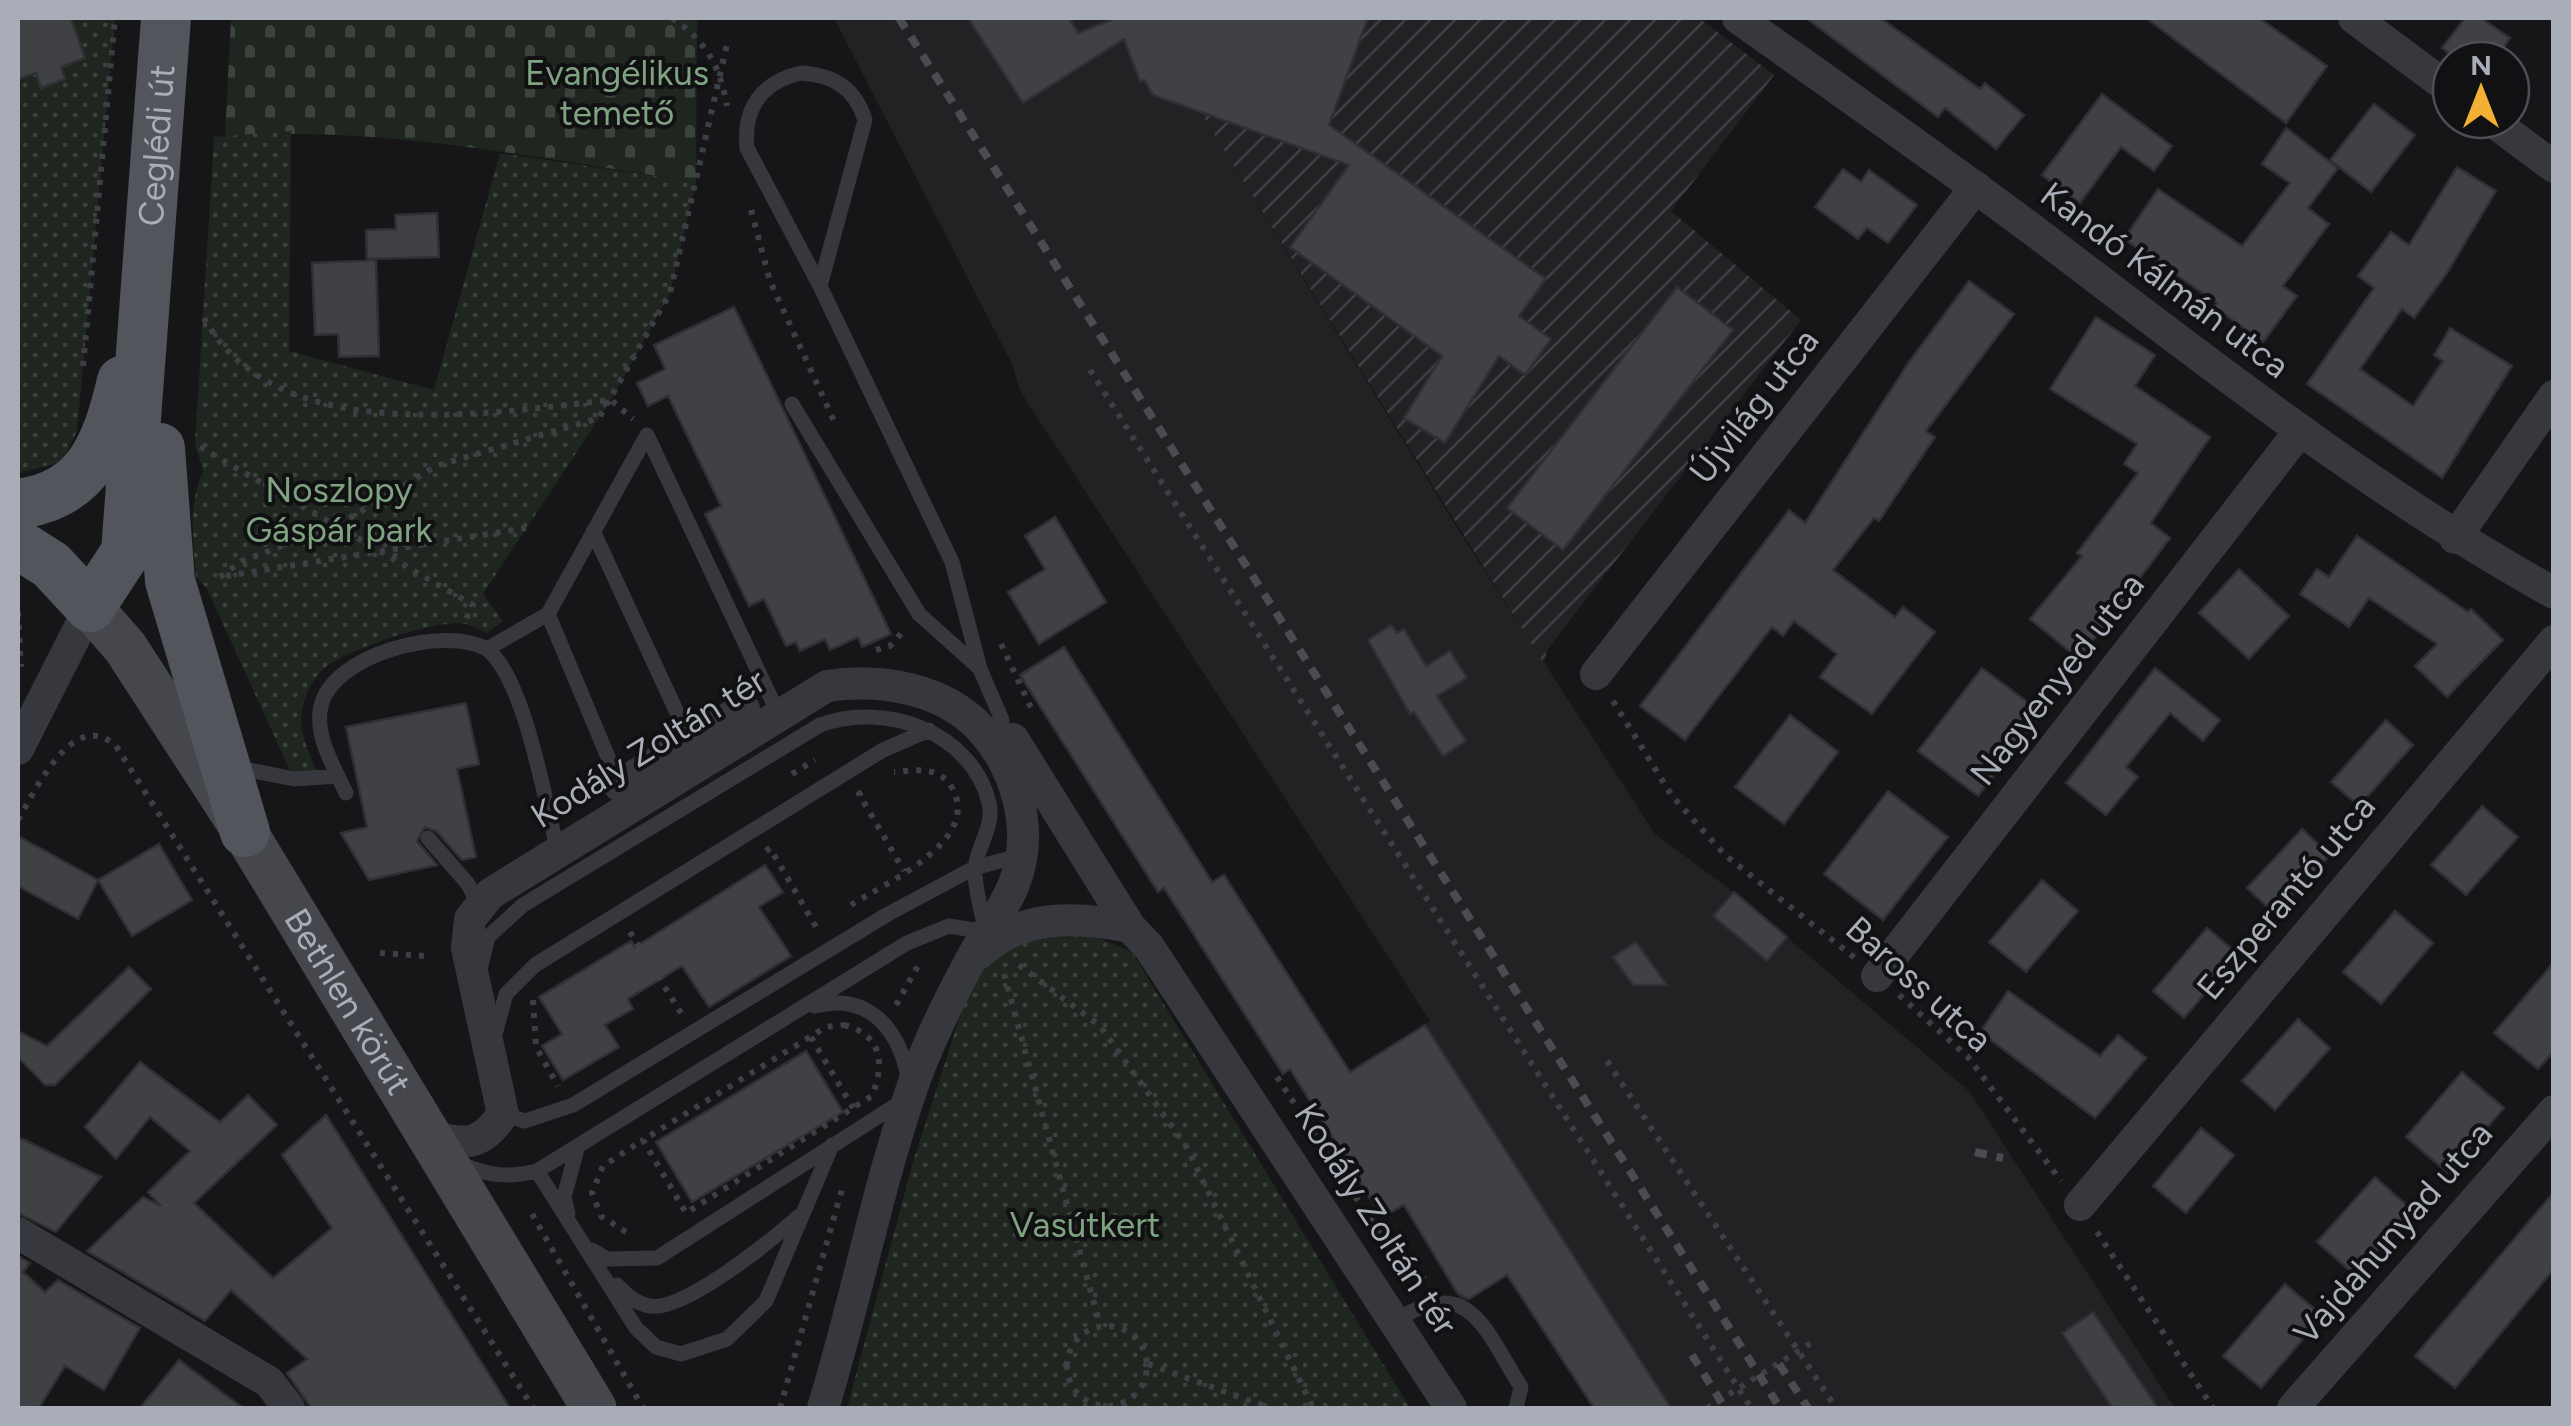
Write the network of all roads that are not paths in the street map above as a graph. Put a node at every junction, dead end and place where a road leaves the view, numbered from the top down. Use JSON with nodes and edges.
{"nodes":[{"id":1,"x":166,"y":18,"type":"edge"},
{"id":2,"x":1738,"y":18,"type":"edge"},
{"id":3,"x":2354,"y":18,"type":"edge"},
{"id":4,"x":2431,"y":75,"type":"edge"},
{"id":5,"x":2518,"y":140,"type":"edge"},
{"id":6,"x":2554,"y":167,"type":"edge"},
{"id":7,"x":1976,"y":187,"type":"junction"},
{"id":8,"x":148,"y":274,"type":"junction"},
{"id":9,"x":820,"y":286,"type":"junction"},
{"id":10,"x":2554,"y":396,"type":"edge"},
{"id":11,"x":792,"y":404,"type":"dead end"},
{"id":12,"x":2299,"y":432,"type":"junction"},
{"id":13,"x":18,"y":504,"type":"edge"},
{"id":14,"x":592,"y":531,"type":"junction"},
{"id":15,"x":2454,"y":538,"type":"junction"},
{"id":16,"x":18,"y":544,"type":"edge"},
{"id":17,"x":2554,"y":593,"type":"edge"},
{"id":18,"x":90,"y":606,"type":"junction"},
{"id":19,"x":548,"y":614,"type":"junction"},
{"id":20,"x":2554,"y":641,"type":"edge"},
{"id":21,"x":487,"y":649,"type":"junction"},
{"id":22,"x":1596,"y":674,"type":"road end"},
{"id":23,"x":965,"y":676,"type":"junction"},
{"id":24,"x":774,"y":703,"type":"junction"},
{"id":25,"x":1002,"y":720,"type":"junction"},
{"id":26,"x":929,"y":730,"type":"junction"},
{"id":27,"x":18,"y":749,"type":"edge"},
{"id":28,"x":695,"y":752,"type":"junction"},
{"id":29,"x":989,"y":760,"type":"junction"},
{"id":30,"x":225,"y":765,"type":"junction"},
{"id":31,"x":338,"y":776,"type":"junction"},
{"id":32,"x":1015,"y":787,"type":"junction"},
{"id":33,"x":346,"y":793,"type":"dead end"},
{"id":34,"x":624,"y":796,"type":"junction"},
{"id":35,"x":1060,"y":818,"type":"junction"},
{"id":36,"x":244,"y":832,"type":"junction"},
{"id":37,"x":428,"y":838,"type":"dead end"},
{"id":38,"x":558,"y":852,"type":"junction"},
{"id":39,"x":1022,"y":855,"type":"junction"},
{"id":40,"x":974,"y":868,"type":"junction"},
{"id":41,"x":474,"y":896,"type":"junction"},
{"id":42,"x":1130,"y":927,"type":"junction"},
{"id":43,"x":986,"y":932,"type":"junction"},
{"id":44,"x":968,"y":964,"type":"junction"},
{"id":45,"x":1878,"y":976,"type":"road end"},
{"id":46,"x":474,"y":992,"type":"junction"},
{"id":47,"x":806,"y":1009,"type":"junction"},
{"id":48,"x":489,"y":1060,"type":"junction"},
{"id":49,"x":910,"y":1094,"type":"junction"},
{"id":50,"x":2554,"y":1111,"type":"edge"},
{"id":51,"x":503,"y":1114,"type":"junction"},
{"id":52,"x":433,"y":1145,"type":"junction"},
{"id":53,"x":832,"y":1145,"type":"junction"},
{"id":54,"x":577,"y":1149,"type":"junction"},
{"id":55,"x":538,"y":1171,"type":"junction"},
{"id":56,"x":2080,"y":1205,"type":"road end"},
{"id":57,"x":802,"y":1214,"type":"junction"},
{"id":58,"x":572,"y":1224,"type":"junction"},
{"id":59,"x":18,"y":1233,"type":"edge"},
{"id":60,"x":584,"y":1245,"type":"junction"},
{"id":61,"x":603,"y":1272,"type":"junction"},
{"id":62,"x":1397,"y":1320,"type":"junction"},
{"id":63,"x":289,"y":1408,"type":"edge"},
{"id":64,"x":594,"y":1408,"type":"edge"},
{"id":65,"x":823,"y":1408,"type":"edge"},
{"id":66,"x":1451,"y":1408,"type":"edge"},
{"id":67,"x":1516,"y":1408,"type":"edge"},
{"id":68,"x":2293,"y":1408,"type":"edge"}],
"edges":[{"from":1,"to":8,"type":"main road","name":"Ceglédi út"},
{"from":2,"to":7,"type":"street","name":"Kandó Kálmán utca"},
{"from":3,"to":4,"type":"street"},
{"from":5,"to":6,"type":"street"},
{"from":7,"to":12,"type":"street","name":"Kandó Kálmán utca"},
{"from":7,"to":22,"type":"street","name":"Újvilág utca"},
{"from":8,"to":13,"type":"main road"},
{"from":8,"to":18,"type":"main road"},
{"from":8,"to":30,"type":"main road"},
{"from":9,"to":9,"type":"lane"},
{"from":9,"to":23,"type":"lane"},
{"from":10,"to":15,"type":"street"},
{"from":11,"to":23,"type":"lane"},
{"from":12,"to":15,"type":"street","name":"Kandó Kálmán utca"},
{"from":12,"to":45,"type":"street","name":"Nagyenyed utca"},
{"from":14,"to":19,"type":"lane"},
{"from":14,"to":24,"type":"lane"},
{"from":14,"to":28,"type":"lane"},
{"from":15,"to":17,"type":"street","name":"Kandó Kálmán utca"},
{"from":16,"to":18,"type":"main road"},
{"from":18,"to":27,"type":"street"},
{"from":18,"to":36,"type":"street","name":"Bethlen körút"},
{"from":19,"to":21,"type":"lane"},
{"from":19,"to":34,"type":"lane"},
{"from":20,"to":56,"type":"street","name":"Eszperantó utca"},
{"from":21,"to":31,"type":"lane"},
{"from":21,"to":38,"type":"lane"},
{"from":23,"to":24,"type":"street","name":"Kodály Zoltán tér"},
{"from":23,"to":25,"type":"street","name":"Kodály Zoltán tér"},
{"from":23,"to":29,"type":"street","name":"Kodály Zoltán tér"},
{"from":24,"to":28,"type":"street","name":"Kodály Zoltán tér"},
{"from":24,"to":29,"type":"street","name":"Kodály Zoltán tér"},
{"from":25,"to":29,"type":"lane"},
{"from":25,"to":35,"type":"street","name":"Kodály Zoltán tér"},
{"from":26,"to":29,"type":"lane"},
{"from":26,"to":46,"type":"lane"},
{"from":26,"to":48,"type":"lane"},
{"from":28,"to":34,"type":"street","name":"Kodály Zoltán tér"},
{"from":29,"to":32,"type":"street","name":"Kodály Zoltán tér"},
{"from":29,"to":40,"type":"lane"},
{"from":30,"to":31,"type":"lane"},
{"from":30,"to":36,"type":"main road"},
{"from":31,"to":33,"type":"lane"},
{"from":32,"to":35,"type":"street","name":"Kodály Zoltán tér"},
{"from":32,"to":39,"type":"street","name":"Kodály Zoltán tér"},
{"from":34,"to":38,"type":"street","name":"Kodály Zoltán tér"},
{"from":35,"to":42,"type":"street","name":"Kodály Zoltán tér"},
{"from":36,"to":52,"type":"street","name":"Bethlen körút"},
{"from":37,"to":41,"type":"lane"},
{"from":38,"to":41,"type":"street","name":"Kodály Zoltán tér"},
{"from":39,"to":40,"type":"lane"},
{"from":39,"to":43,"type":"street","name":"Kodály Zoltán tér"},
{"from":40,"to":43,"type":"lane"},
{"from":40,"to":51,"type":"lane"},
{"from":41,"to":46,"type":"street"},
{"from":42,"to":44,"type":"street"},
{"from":42,"to":62,"type":"street","name":"Kodály Zoltán tér"},
{"from":43,"to":44,"type":"street","name":"Kodály Zoltán tér"},
{"from":43,"to":47,"type":"lane"},
{"from":44,"to":49,"type":"street"},
{"from":46,"to":48,"type":"street"},
{"from":47,"to":49,"type":"lane"},
{"from":47,"to":54,"type":"lane"},
{"from":48,"to":51,"type":"street"},
{"from":49,"to":53,"type":"lane"},
{"from":49,"to":65,"type":"street"},
{"from":50,"to":68,"type":"street","name":"Vajdahunyad utca"},
{"from":51,"to":52,"type":"street"},
{"from":52,"to":55,"type":"lane"},
{"from":52,"to":64,"type":"street","name":"Bethlen körút"},
{"from":53,"to":57,"type":"lane"},
{"from":53,"to":60,"type":"lane"},
{"from":54,"to":55,"type":"lane"},
{"from":54,"to":58,"type":"lane"},
{"from":55,"to":58,"type":"lane"},
{"from":57,"to":61,"type":"lane"},
{"from":57,"to":61,"type":"lane"},
{"from":58,"to":60,"type":"lane"},
{"from":59,"to":63,"type":"street"},
{"from":60,"to":61,"type":"lane"},
{"from":62,"to":66,"type":"street","name":"Kodály Zoltán tér"},
{"from":62,"to":67,"type":"lane"}]}
